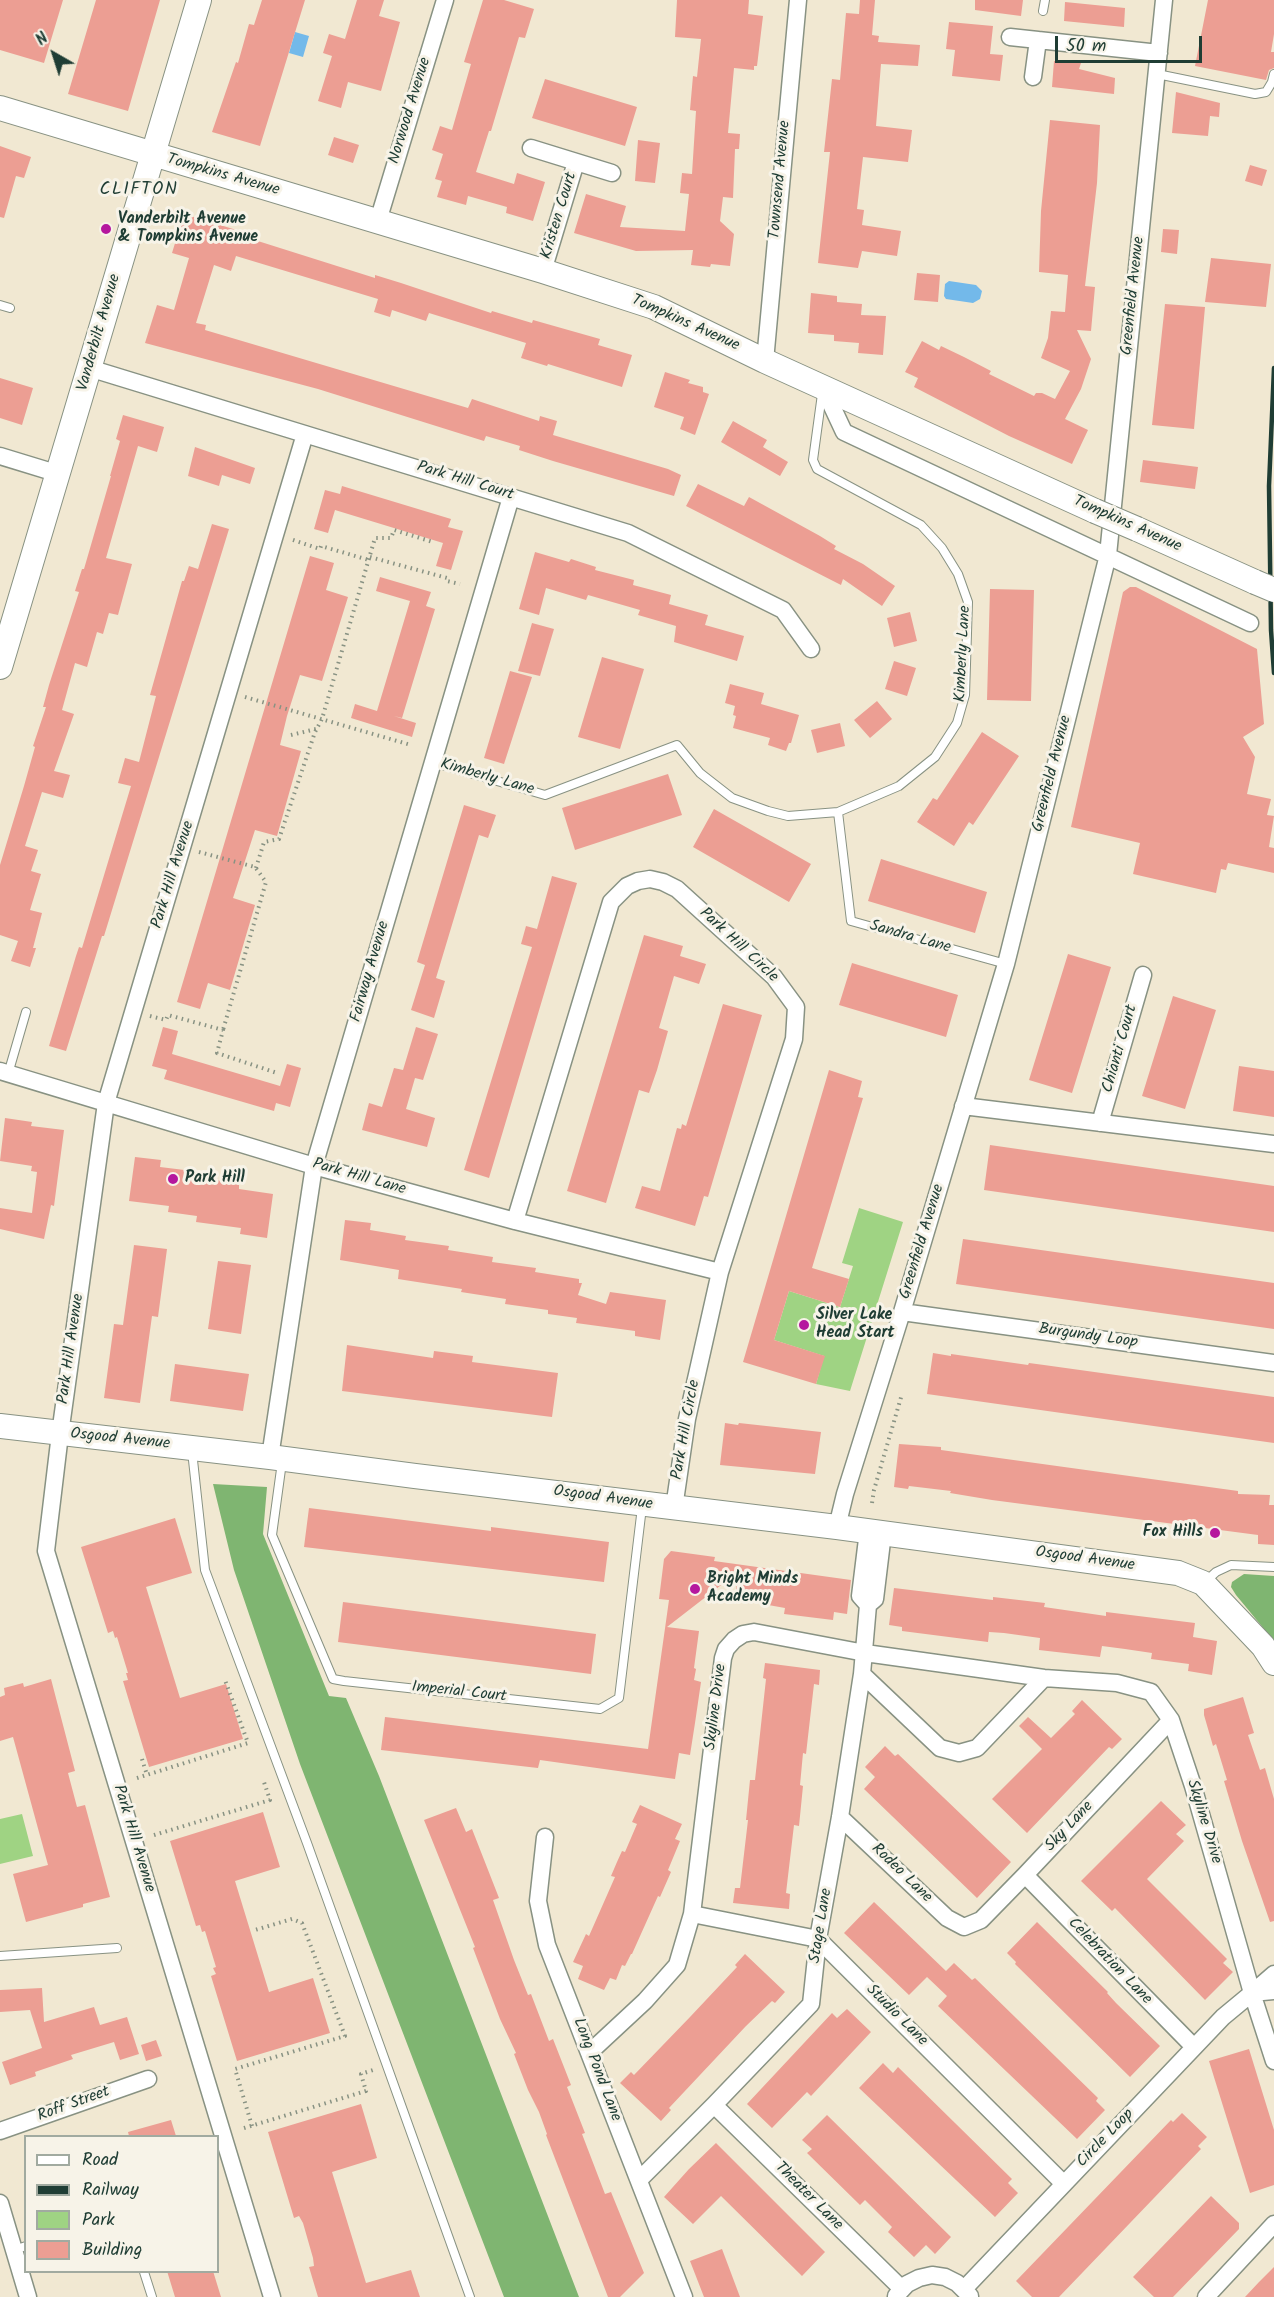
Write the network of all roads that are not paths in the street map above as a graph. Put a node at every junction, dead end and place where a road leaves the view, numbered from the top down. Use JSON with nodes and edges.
{"nodes":[{"id":1,"x":199,"y":0,"type":"edge"},
{"id":2,"x":444,"y":0,"type":"edge"},
{"id":3,"x":798,"y":0,"type":"edge"},
{"id":4,"x":1045,"y":0,"type":"edge"},
{"id":5,"x":1161,"y":0,"type":"edge"},
{"id":6,"x":1043,"y":11,"type":"dead end"},
{"id":7,"x":1010,"y":37,"type":"dead end"},
{"id":8,"x":1038,"y":40,"type":"junction"},
{"id":9,"x":1160,"y":53,"type":"junction"},
{"id":10,"x":1157,"y":74,"type":"junction"},
{"id":11,"x":1274,"y":74,"type":"edge"},
{"id":12,"x":1033,"y":77,"type":"dead end"},
{"id":13,"x":0,"y":108,"type":"edge"},
{"id":14,"x":531,"y":148,"type":"dead end"},
{"id":15,"x":153,"y":156,"type":"junction"},
{"id":16,"x":576,"y":162,"type":"junction"},
{"id":17,"x":612,"y":173,"type":"dead end"},
{"id":18,"x":378,"y":222,"type":"junction"},
{"id":19,"x":543,"y":271,"type":"junction"},
{"id":20,"x":0,"y":305,"type":"edge"},
{"id":21,"x":10,"y":308,"type":"dead end"},
{"id":22,"x":765,"y":361,"type":"junction"},
{"id":23,"x":89,"y":369,"type":"junction"},
{"id":24,"x":822,"y":387,"type":"junction"},
{"id":25,"x":305,"y":434,"type":"junction"},
{"id":26,"x":0,"y":456,"type":"edge"},
{"id":27,"x":58,"y":474,"type":"junction"},
{"id":28,"x":511,"y":497,"type":"junction"},
{"id":29,"x":1108,"y":555,"type":"junction"},
{"id":30,"x":1264,"y":586,"type":"edge"},
{"id":31,"x":1250,"y":623,"type":"dead end"},
{"id":32,"x":811,"y":650,"type":"dead end"},
{"id":33,"x":0,"y":667,"type":"edge"},
{"id":34,"x":432,"y":762,"type":"junction"},
{"id":35,"x":838,"y":812,"type":"junction"},
{"id":36,"x":1006,"y":964,"type":"junction"},
{"id":37,"x":1143,"y":975,"type":"dead end"},
{"id":38,"x":26,"y":1012,"type":"dead end"},
{"id":39,"x":4,"y":1073,"type":"edge"},
{"id":40,"x":106,"y":1103,"type":"junction"},
{"id":41,"x":963,"y":1106,"type":"junction"},
{"id":42,"x":1100,"y":1123,"type":"junction"},
{"id":43,"x":1274,"y":1144,"type":"edge"},
{"id":44,"x":314,"y":1166,"type":"junction"},
{"id":45,"x":515,"y":1221,"type":"junction"},
{"id":46,"x":720,"y":1272,"type":"junction"},
{"id":47,"x":902,"y":1312,"type":"junction"},
{"id":48,"x":1274,"y":1363,"type":"edge"},
{"id":49,"x":0,"y":1426,"type":"edge"},
{"id":50,"x":60,"y":1434,"type":"junction"},
{"id":51,"x":191,"y":1448,"type":"junction"},
{"id":52,"x":276,"y":1458,"type":"junction"},
{"id":53,"x":642,"y":1504,"type":"junction"},
{"id":54,"x":674,"y":1508,"type":"junction"},
{"id":55,"x":837,"y":1527,"type":"junction"},
{"id":56,"x":875,"y":1532,"type":"junction"},
{"id":57,"x":1274,"y":1567,"type":"edge"},
{"id":58,"x":1203,"y":1583,"type":"junction"},
{"id":59,"x":865,"y":1653,"type":"junction"},
{"id":60,"x":1274,"y":1663,"type":"edge"},
{"id":61,"x":862,"y":1674,"type":"junction"},
{"id":62,"x":1044,"y":1678,"type":"junction"},
{"id":63,"x":1171,"y":1719,"type":"junction"},
{"id":64,"x":840,"y":1817,"type":"junction"},
{"id":65,"x":545,"y":1837,"type":"dead end"},
{"id":66,"x":1025,"y":1875,"type":"junction"},
{"id":67,"x":692,"y":1914,"type":"junction"},
{"id":68,"x":964,"y":1927,"type":"joint"},
{"id":69,"x":819,"y":1939,"type":"junction"},
{"id":70,"x":117,"y":1948,"type":"dead end"},
{"id":71,"x":0,"y":1956,"type":"edge"},
{"id":72,"x":1274,"y":1974,"type":"edge"},
{"id":73,"x":1274,"y":1991,"type":"edge"},
{"id":74,"x":1252,"y":1993,"type":"junction"},
{"id":75,"x":1194,"y":2047,"type":"junction"},
{"id":76,"x":589,"y":2053,"type":"junction"},
{"id":77,"x":1274,"y":2061,"type":"edge"},
{"id":78,"x":148,"y":2079,"type":"dead end"},
{"id":79,"x":714,"y":2105,"type":"junction"},
{"id":80,"x":0,"y":2131,"type":"edge"},
{"id":81,"x":639,"y":2180,"type":"junction"},
{"id":82,"x":1064,"y":2184,"type":"junction"},
{"id":83,"x":0,"y":2203,"type":"edge"},
{"id":84,"x":1274,"y":2224,"type":"edge"},
{"id":85,"x":20,"y":2248,"type":"edge"},
{"id":86,"x":24,"y":2272,"type":"edge"},
{"id":87,"x":24,"y":2273,"type":"edge"},
{"id":88,"x":145,"y":2273,"type":"edge"},
{"id":89,"x":899,"y":2293,"type":"edge"},
{"id":90,"x":967,"y":2293,"type":"edge"},
{"id":91,"x":28,"y":2297,"type":"edge"},
{"id":92,"x":152,"y":2297,"type":"edge"},
{"id":93,"x":272,"y":2297,"type":"edge"},
{"id":94,"x":470,"y":2297,"type":"edge"},
{"id":95,"x":684,"y":2297,"type":"edge"},
{"id":96,"x":1206,"y":2297,"type":"edge"}],
"edges":[{"from":1,"to":15,"type":"street","name":"Vanderbilt Avenue"},
{"from":2,"to":18,"type":"street","name":"Norwood Avenue"},
{"from":3,"to":22,"type":"street","name":"Townsend Avenue"},
{"from":4,"to":6,"type":"lane"},
{"from":5,"to":9,"type":"street","name":"Greenfield Avenue"},
{"from":7,"to":8,"type":"street"},
{"from":8,"to":9,"type":"street"},
{"from":8,"to":12,"type":"street"},
{"from":9,"to":10,"type":"street","name":"Greenfield Avenue"},
{"from":10,"to":11,"type":"lane"},
{"from":10,"to":29,"type":"street","name":"Greenfield Avenue"},
{"from":13,"to":15,"type":"street","name":"Tompkins Avenue"},
{"from":14,"to":16,"type":"street","name":"Kristen Court"},
{"from":15,"to":18,"type":"street","name":"Tompkins Avenue"},
{"from":15,"to":23,"type":"street","name":"Vanderbilt Avenue"},
{"from":16,"to":17,"type":"street","name":"Kristen Court"},
{"from":16,"to":19,"type":"street","name":"Kristen Court"},
{"from":18,"to":19,"type":"street","name":"Tompkins Avenue"},
{"from":19,"to":22,"type":"street","name":"Tompkins Avenue"},
{"from":20,"to":21,"type":"lane"},
{"from":22,"to":24,"type":"street","name":"Tompkins Avenue"},
{"from":23,"to":25,"type":"street","name":"Park Hill Court"},
{"from":23,"to":27,"type":"street","name":"Vanderbilt Avenue"},
{"from":24,"to":29,"type":"street"},
{"from":24,"to":30,"type":"street","name":"Tompkins Avenue","bridge":true},
{"from":24,"to":35,"type":"lane","name":"Kimberly Lane"},
{"from":25,"to":28,"type":"street","name":"Park Hill Court"},
{"from":25,"to":40,"type":"street","name":"Park Hill Avenue"},
{"from":26,"to":27,"type":"street"},
{"from":27,"to":33,"type":"street","name":"Vanderbilt Avenue"},
{"from":28,"to":32,"type":"street","name":"Park Hill Court"},
{"from":28,"to":34,"type":"street","name":"Fairway Avenue"},
{"from":29,"to":31,"type":"street"},
{"from":29,"to":36,"type":"street","name":"Greenfield Avenue"},
{"from":34,"to":35,"type":"lane","name":"Kimberly Lane"},
{"from":34,"to":44,"type":"street","name":"Fairway Avenue"},
{"from":35,"to":36,"type":"lane","name":"Sandra Lane"},
{"from":36,"to":41,"type":"street","name":"Greenfield Avenue"},
{"from":37,"to":42,"type":"street","name":"Chianti Court"},
{"from":38,"to":39,"type":"lane"},
{"from":39,"to":40,"type":"street","name":"Park Hill Lane"},
{"from":40,"to":44,"type":"street","name":"Park Hill Lane"},
{"from":40,"to":50,"type":"street","name":"Park Hill Avenue"},
{"from":41,"to":42,"type":"street"},
{"from":41,"to":47,"type":"street","name":"Greenfield Avenue"},
{"from":42,"to":43,"type":"street"},
{"from":44,"to":45,"type":"street","name":"Park Hill Lane"},
{"from":44,"to":52,"type":"street","name":"Fairway Avenue"},
{"from":45,"to":46,"type":"street","name":"Park Hill Lane"},
{"from":45,"to":46,"type":"street","name":"Park Hill Circle"},
{"from":46,"to":54,"type":"street","name":"Park Hill Circle"},
{"from":47,"to":48,"type":"street","name":"Burgundy Loop"},
{"from":47,"to":55,"type":"street","name":"Greenfield Avenue"},
{"from":49,"to":50,"type":"street","name":"Osgood Avenue"},
{"from":50,"to":51,"type":"street","name":"Osgood Avenue"},
{"from":50,"to":93,"type":"street","name":"Park Hill Avenue"},
{"from":51,"to":52,"type":"street","name":"Osgood Avenue"},
{"from":51,"to":94,"type":"lane"},
{"from":52,"to":53,"type":"street","name":"Osgood Avenue"},
{"from":52,"to":53,"type":"lane","name":"Imperial Court"},
{"from":53,"to":54,"type":"street","name":"Osgood Avenue"},
{"from":54,"to":55,"type":"street","name":"Osgood Avenue"},
{"from":55,"to":56,"type":"street","name":"Osgood Avenue"},
{"from":56,"to":58,"type":"street","name":"Osgood Avenue"},
{"from":56,"to":59,"type":"street","name":"Stage Lane"},
{"from":57,"to":58,"type":"lane"},
{"from":58,"to":60,"type":"street"},
{"from":59,"to":61,"type":"street","name":"Stage Lane"},
{"from":59,"to":62,"type":"street","name":"Skyline Drive"},
{"from":59,"to":67,"type":"street","name":"Skyline Drive"},
{"from":61,"to":62,"type":"street"},
{"from":61,"to":64,"type":"street","name":"Stage Lane"},
{"from":62,"to":63,"type":"street","name":"Skyline Drive"},
{"from":63,"to":66,"type":"street","name":"Sky Lane"},
{"from":63,"to":74,"type":"street","name":"Skyline Drive"},
{"from":64,"to":68,"type":"street","name":"Rodeo Lane"},
{"from":64,"to":69,"type":"street","name":"Stage Lane"},
{"from":65,"to":76,"type":"street","name":"Long Pond Lane"},
{"from":66,"to":68,"type":"street","name":"Sky Lane"},
{"from":66,"to":75,"type":"street","name":"Celebration Lane"},
{"from":67,"to":69,"type":"street"},
{"from":67,"to":76,"type":"street","name":"Skyline Drive"},
{"from":69,"to":79,"type":"street","name":"Stage Lane"},
{"from":69,"to":82,"type":"street","name":"Studio Lane"},
{"from":70,"to":71,"type":"lane"},
{"from":72,"to":74,"type":"street","name":"Circle Loop"},
{"from":73,"to":74,"type":"street"},
{"from":74,"to":75,"type":"street","name":"Circle Loop"},
{"from":74,"to":77,"type":"street","name":"Skyline Drive"},
{"from":75,"to":82,"type":"street","name":"Circle Loop"},
{"from":76,"to":81,"type":"street","name":"Long Pond Lane"},
{"from":78,"to":80,"type":"street","name":"Roff Street"},
{"from":79,"to":81,"type":"street","name":"Stage Lane"},
{"from":79,"to":89,"type":"street","name":"Theater Lane"},
{"from":81,"to":95,"type":"street","name":"Long Pond Lane"},
{"from":82,"to":90,"type":"street","name":"Circle Loop"},
{"from":83,"to":85,"type":"street"},
{"from":84,"to":96,"type":"street"},
{"from":85,"to":86,"type":"street"},
{"from":87,"to":91,"type":"street"},
{"from":88,"to":92,"type":"lane"},
{"from":89,"to":90,"type":"street","name":"Circle Loop"}]}
